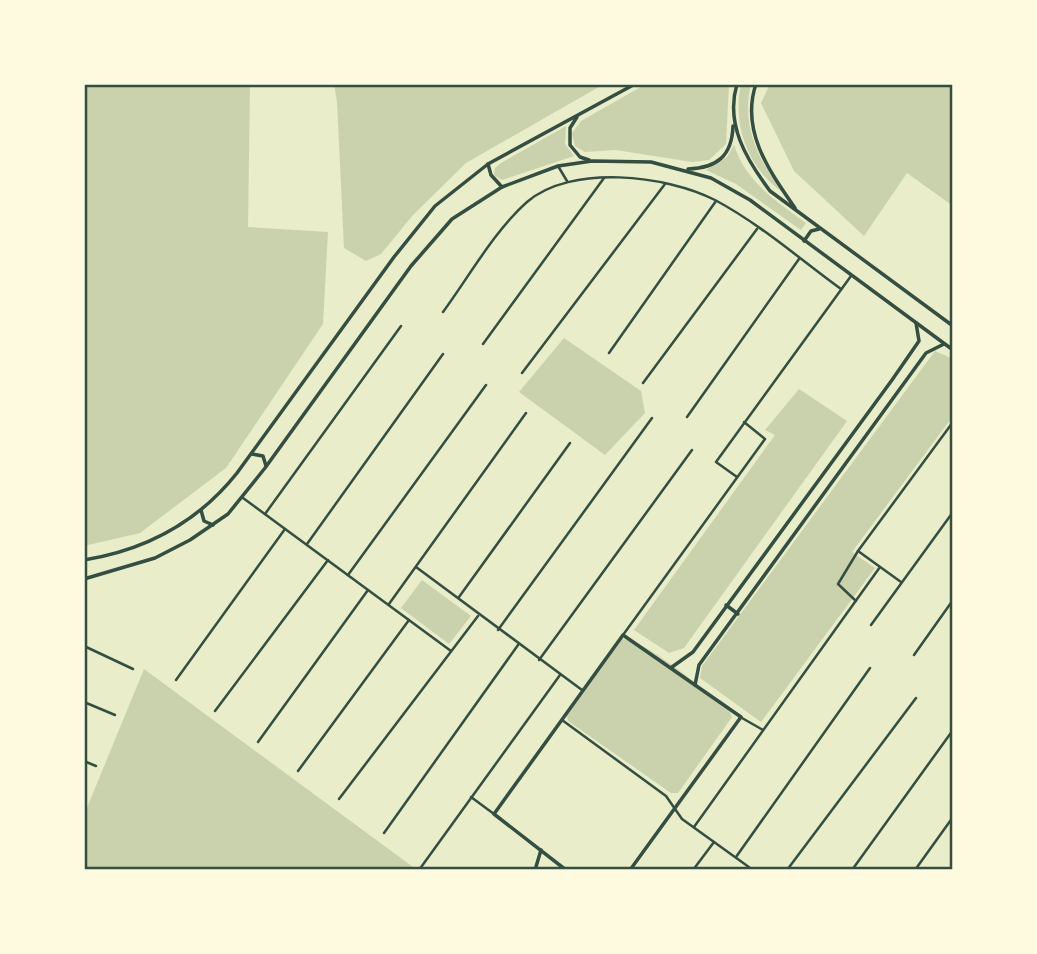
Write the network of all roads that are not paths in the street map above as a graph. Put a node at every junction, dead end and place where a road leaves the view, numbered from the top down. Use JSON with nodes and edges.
{"nodes":[{"id":1,"x":635,"y":84,"type":"edge"},
{"id":2,"x":736,"y":84,"type":"edge"},
{"id":3,"x":756,"y":84,"type":"edge"},
{"id":4,"x":578,"y":116,"type":"junction"},
{"id":5,"x":734,"y":119,"type":"junction"},
{"id":6,"x":592,"y":161,"type":"junction"},
{"id":7,"x":488,"y":164,"type":"junction"},
{"id":8,"x":558,"y":166,"type":"junction"},
{"id":9,"x":686,"y":169,"type":"junction"},
{"id":10,"x":604,"y":178,"type":"junction"},
{"id":11,"x":567,"y":181,"type":"junction"},
{"id":12,"x":665,"y":184,"type":"junction"},
{"id":13,"x":502,"y":187,"type":"junction"},
{"id":14,"x":716,"y":201,"type":"junction"},
{"id":15,"x":798,"y":213,"type":"junction"},
{"id":16,"x":757,"y":229,"type":"junction"},
{"id":17,"x":821,"y":229,"type":"junction"},
{"id":18,"x":804,"y":241,"type":"junction"},
{"id":19,"x":799,"y":259,"type":"junction"},
{"id":20,"x":851,"y":275,"type":"junction"},
{"id":21,"x":841,"y":289,"type":"junction"},
{"id":22,"x":443,"y":312,"type":"dead end"},
{"id":23,"x":916,"y":323,"type":"junction"},
{"id":24,"x":401,"y":326,"type":"dead end"},
{"id":25,"x":953,"y":326,"type":"edge"},
{"id":26,"x":483,"y":344,"type":"dead end"},
{"id":27,"x":944,"y":344,"type":"junction"},
{"id":28,"x":953,"y":351,"type":"edge"},
{"id":29,"x":609,"y":353,"type":"dead end"},
{"id":30,"x":443,"y":354,"type":"dead end"},
{"id":31,"x":523,"y":373,"type":"dead end"},
{"id":32,"x":892,"y":380,"type":"junction"},
{"id":33,"x":643,"y":383,"type":"dead end"},
{"id":34,"x":486,"y":385,"type":"dead end"},
{"id":35,"x":901,"y":387,"type":"junction"},
{"id":36,"x":526,"y":413,"type":"dead end"},
{"id":37,"x":687,"y":416,"type":"dead end"},
{"id":38,"x":652,"y":418,"type":"dead end"},
{"id":39,"x":744,"y":422,"type":"junction"},
{"id":40,"x":953,"y":422,"type":"edge"},
{"id":41,"x":570,"y":443,"type":"dead end"},
{"id":42,"x":692,"y":450,"type":"dead end"},
{"id":43,"x":252,"y":454,"type":"junction"},
{"id":44,"x":265,"y":468,"type":"junction"},
{"id":45,"x":737,"y":477,"type":"junction"},
{"id":46,"x":243,"y":498,"type":"junction"},
{"id":47,"x":201,"y":510,"type":"junction"},
{"id":48,"x":953,"y":512,"type":"edge"},
{"id":49,"x":265,"y":514,"type":"junction"},
{"id":50,"x":213,"y":525,"type":"junction"},
{"id":51,"x":285,"y":529,"type":"junction"},
{"id":52,"x":307,"y":544,"type":"junction"},
{"id":53,"x":858,"y":551,"type":"junction"},
{"id":54,"x":84,"y":560,"type":"edge"},
{"id":55,"x":328,"y":560,"type":"junction"},
{"id":56,"x":880,"y":567,"type":"junction"},
{"id":57,"x":416,"y":568,"type":"junction"},
{"id":58,"x":348,"y":575,"type":"junction"},
{"id":59,"x":84,"y":579,"type":"edge"},
{"id":60,"x":901,"y":582,"type":"junction"},
{"id":61,"x":368,"y":590,"type":"junction"},
{"id":62,"x":458,"y":597,"type":"junction"},
{"id":63,"x":953,"y":600,"type":"edge"},
{"id":64,"x":856,"y":601,"type":"junction"},
{"id":65,"x":389,"y":604,"type":"junction"},
{"id":66,"x":726,"y":605,"type":"junction"},
{"id":67,"x":738,"y":614,"type":"junction"},
{"id":68,"x":478,"y":615,"type":"junction"},
{"id":69,"x":409,"y":620,"type":"junction"},
{"id":70,"x":871,"y":625,"type":"dead end"},
{"id":71,"x":498,"y":630,"type":"junction"},
{"id":72,"x":623,"y":635,"type":"junction"},
{"id":73,"x":518,"y":645,"type":"junction"},
{"id":74,"x":84,"y":646,"type":"edge"},
{"id":75,"x":451,"y":650,"type":"junction"},
{"id":76,"x":914,"y":655,"type":"dead end"},
{"id":77,"x":539,"y":660,"type":"junction"},
{"id":78,"x":671,"y":667,"type":"junction"},
{"id":79,"x":870,"y":668,"type":"dead end"},
{"id":80,"x":133,"y":669,"type":"dead end"},
{"id":81,"x":560,"y":675,"type":"junction"},
{"id":82,"x":176,"y":680,"type":"dead end"},
{"id":83,"x":695,"y":685,"type":"junction"},
{"id":84,"x":582,"y":690,"type":"junction"},
{"id":85,"x":916,"y":698,"type":"dead end"},
{"id":86,"x":84,"y":702,"type":"edge"},
{"id":87,"x":215,"y":710,"type":"dead end"},
{"id":88,"x":115,"y":715,"type":"dead end"},
{"id":89,"x":741,"y":717,"type":"junction"},
{"id":90,"x":561,"y":720,"type":"junction"},
{"id":91,"x":763,"y":730,"type":"junction"},
{"id":92,"x":953,"y":730,"type":"edge"},
{"id":93,"x":258,"y":742,"type":"dead end"},
{"id":94,"x":84,"y":761,"type":"edge"},
{"id":95,"x":96,"y":766,"type":"dead end"},
{"id":96,"x":298,"y":771,"type":"dead end"},
{"id":97,"x":471,"y":797,"type":"junction"},
{"id":98,"x":339,"y":799,"type":"dead end"},
{"id":99,"x":674,"y":809,"type":"junction"},
{"id":100,"x":494,"y":814,"type":"junction"},
{"id":101,"x":953,"y":817,"type":"edge"},
{"id":102,"x":694,"y":827,"type":"junction"},
{"id":103,"x":384,"y":833,"type":"dead end"},
{"id":104,"x":714,"y":841,"type":"junction"},
{"id":105,"x":541,"y":850,"type":"junction"},
{"id":106,"x":736,"y":857,"type":"junction"},
{"id":107,"x":420,"y":868,"type":"edge"},
{"id":108,"x":535,"y":870,"type":"edge"},
{"id":109,"x":557,"y":870,"type":"edge"},
{"id":110,"x":566,"y":870,"type":"edge"},
{"id":111,"x":630,"y":870,"type":"edge"},
{"id":112,"x":693,"y":870,"type":"edge"},
{"id":113,"x":754,"y":870,"type":"edge"},
{"id":114,"x":787,"y":870,"type":"edge"},
{"id":115,"x":852,"y":870,"type":"edge"},
{"id":116,"x":915,"y":870,"type":"edge"}],
"edges":[{"from":1,"to":4,"type":"main road"},
{"from":2,"to":5,"type":"main road"},
{"from":3,"to":15,"type":"main road"},
{"from":4,"to":6,"type":"main road"},
{"from":4,"to":7,"type":"main road"},
{"from":5,"to":9,"type":"main road"},
{"from":5,"to":15,"type":"main road"},
{"from":6,"to":8,"type":"main road"},
{"from":6,"to":9,"type":"main road"},
{"from":7,"to":13,"type":"main road"},
{"from":7,"to":43,"type":"main road"},
{"from":8,"to":11,"type":"street"},
{"from":8,"to":13,"type":"main road"},
{"from":9,"to":18,"type":"main road"},
{"from":10,"to":11,"type":"street"},
{"from":10,"to":12,"type":"street"},
{"from":10,"to":26,"type":"street"},
{"from":11,"to":22,"type":"street"},
{"from":12,"to":14,"type":"street"},
{"from":12,"to":31,"type":"street"},
{"from":13,"to":44,"type":"main road"},
{"from":14,"to":16,"type":"street"},
{"from":14,"to":29,"type":"street"},
{"from":15,"to":17,"type":"main road"},
{"from":16,"to":19,"type":"street"},
{"from":16,"to":33,"type":"street"},
{"from":17,"to":18,"type":"main road"},
{"from":17,"to":25,"type":"main road"},
{"from":18,"to":20,"type":"main road"},
{"from":19,"to":21,"type":"street"},
{"from":19,"to":37,"type":"street"},
{"from":20,"to":21,"type":"street"},
{"from":20,"to":23,"type":"main road"},
{"from":21,"to":39,"type":"street"},
{"from":23,"to":27,"type":"main road"},
{"from":23,"to":32,"type":"main road"},
{"from":24,"to":49,"type":"street"},
{"from":27,"to":28,"type":"main road"},
{"from":27,"to":35,"type":"main road"},
{"from":30,"to":52,"type":"street"},
{"from":32,"to":35,"type":"main road"},
{"from":32,"to":66,"type":"main road"},
{"from":34,"to":58,"type":"street"},
{"from":35,"to":67,"type":"main road"},
{"from":36,"to":57,"type":"street"},
{"from":38,"to":71,"type":"street"},
{"from":39,"to":45,"type":"street"},
{"from":39,"to":45,"type":"street"},
{"from":40,"to":53,"type":"street"},
{"from":41,"to":62,"type":"street"},
{"from":42,"to":77,"type":"street"},
{"from":43,"to":44,"type":"main road"},
{"from":43,"to":47,"type":"main road"},
{"from":44,"to":46,"type":"main road"},
{"from":45,"to":72,"type":"street"},
{"from":46,"to":49,"type":"street"},
{"from":46,"to":50,"type":"main road"},
{"from":47,"to":50,"type":"main road"},
{"from":47,"to":54,"type":"main road"},
{"from":48,"to":60,"type":"street"},
{"from":49,"to":51,"type":"street"},
{"from":50,"to":59,"type":"main road"},
{"from":51,"to":52,"type":"street"},
{"from":51,"to":82,"type":"street"},
{"from":52,"to":55,"type":"street"},
{"from":53,"to":56,"type":"street"},
{"from":53,"to":64,"type":"street"},
{"from":55,"to":58,"type":"street"},
{"from":55,"to":87,"type":"street"},
{"from":56,"to":60,"type":"street"},
{"from":56,"to":64,"type":"street"},
{"from":57,"to":62,"type":"street"},
{"from":57,"to":65,"type":"street"},
{"from":58,"to":61,"type":"street"},
{"from":60,"to":70,"type":"street"},
{"from":61,"to":65,"type":"street"},
{"from":61,"to":93,"type":"street"},
{"from":62,"to":68,"type":"street"},
{"from":63,"to":76,"type":"street"},
{"from":64,"to":91,"type":"street"},
{"from":65,"to":69,"type":"street"},
{"from":66,"to":67,"type":"main road"},
{"from":66,"to":78,"type":"main road"},
{"from":67,"to":83,"type":"main road"},
{"from":68,"to":71,"type":"street"},
{"from":68,"to":75,"type":"street"},
{"from":69,"to":75,"type":"street"},
{"from":69,"to":96,"type":"street"},
{"from":71,"to":73,"type":"street"},
{"from":72,"to":78,"type":"main road"},
{"from":72,"to":84,"type":"main road"},
{"from":73,"to":77,"type":"street"},
{"from":73,"to":103,"type":"street"},
{"from":74,"to":80,"type":"street"},
{"from":75,"to":98,"type":"street"},
{"from":77,"to":81,"type":"street"},
{"from":78,"to":83,"type":"main road"},
{"from":79,"to":106,"type":"street"},
{"from":81,"to":84,"type":"street"},
{"from":81,"to":97,"type":"street"},
{"from":83,"to":89,"type":"main road"},
{"from":84,"to":90,"type":"main road"},
{"from":85,"to":114,"type":"street"},
{"from":86,"to":88,"type":"street"},
{"from":89,"to":91,"type":"street"},
{"from":89,"to":99,"type":"main road"},
{"from":90,"to":99,"type":"street"},
{"from":90,"to":100,"type":"main road"},
{"from":91,"to":102,"type":"street"},
{"from":92,"to":115,"type":"street"},
{"from":94,"to":95,"type":"street"},
{"from":97,"to":100,"type":"street"},
{"from":97,"to":107,"type":"street"},
{"from":99,"to":102,"type":"street"},
{"from":99,"to":111,"type":"main road"},
{"from":100,"to":105,"type":"main road"},
{"from":101,"to":116,"type":"street"},
{"from":102,"to":104,"type":"street"},
{"from":104,"to":106,"type":"street"},
{"from":104,"to":112,"type":"street"},
{"from":105,"to":108,"type":"main road"},
{"from":105,"to":110,"type":"main road"},
{"from":106,"to":113,"type":"street"},
{"from":109,"to":110,"type":"main road"}]}
